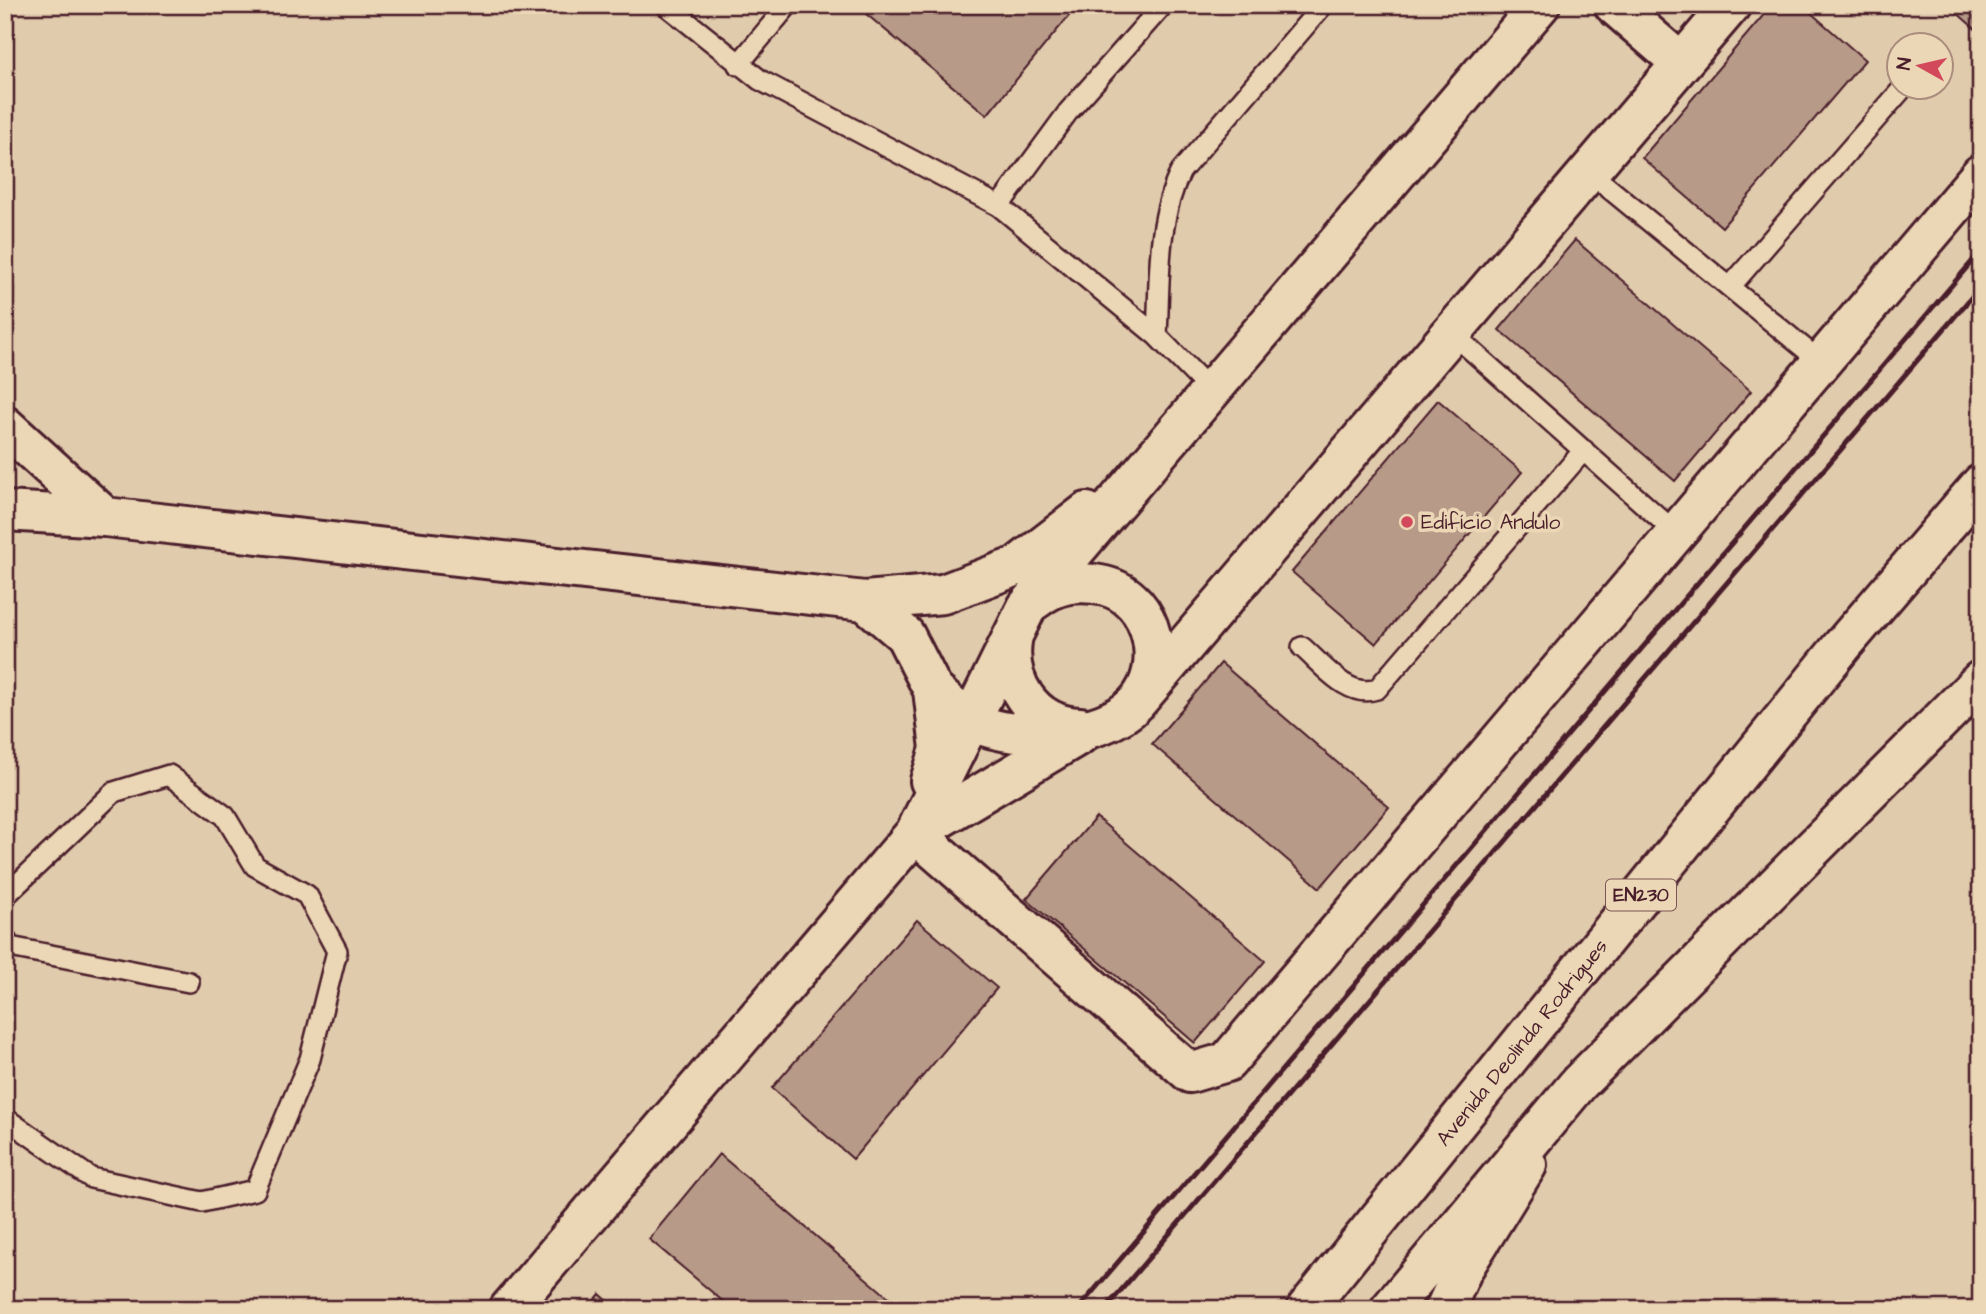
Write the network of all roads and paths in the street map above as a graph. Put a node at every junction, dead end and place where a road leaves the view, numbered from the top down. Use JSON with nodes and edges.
{"nodes":[{"id":1,"x":666,"y":5,"type":"edge"},
{"id":2,"x":788,"y":5,"type":"edge"},
{"id":3,"x":1163,"y":5,"type":"edge"},
{"id":4,"x":1323,"y":5,"type":"edge"},
{"id":5,"x":1540,"y":5,"type":"edge"},
{"id":6,"x":1614,"y":5,"type":"edge"},
{"id":7,"x":1731,"y":5,"type":"edge"},
{"id":8,"x":1681,"y":63,"type":"junction"},
{"id":9,"x":738,"y":65,"type":"junction"},
{"id":10,"x":1891,"y":102,"type":"edge"},
{"id":11,"x":1589,"y":172,"type":"junction"},
{"id":12,"x":1981,"y":174,"type":"edge"},
{"id":13,"x":999,"y":206,"type":"junction"},
{"id":14,"x":1730,"y":287,"type":"junction"},
{"id":15,"x":1452,"y":333,"type":"junction"},
{"id":16,"x":1157,"y":336,"type":"junction"},
{"id":17,"x":1821,"y":362,"type":"junction"},
{"id":18,"x":1211,"y":391,"type":"junction"},
{"id":19,"x":5,"y":426,"type":"edge"},
{"id":20,"x":1584,"y":450,"type":"junction"},
{"id":21,"x":1152,"y":461,"type":"junction"},
{"id":22,"x":1981,"y":484,"type":"edge"},
{"id":23,"x":5,"y":511,"type":"edge"},
{"id":24,"x":105,"y":517,"type":"junction"},
{"id":25,"x":1676,"y":533,"type":"junction"},
{"id":26,"x":865,"y":601,"type":"junction"},
{"id":27,"x":1021,"y":618,"type":"junction"},
{"id":28,"x":1303,"y":648,"type":"dead end"},
{"id":29,"x":1981,"y":680,"type":"edge"},
{"id":30,"x":933,"y":690,"type":"junction"},
{"id":31,"x":1136,"y":703,"type":"junction"},
{"id":32,"x":972,"y":722,"type":"junction"},
{"id":33,"x":1093,"y":727,"type":"junction"},
{"id":34,"x":915,"y":834,"type":"junction"},
{"id":35,"x":5,"y":896,"type":"edge"},
{"id":36,"x":5,"y":938,"type":"edge"},
{"id":37,"x":189,"y":982,"type":"dead end"},
{"id":38,"x":1579,"y":1083,"type":"junction"},
{"id":39,"x":5,"y":1118,"type":"edge"},
{"id":40,"x":509,"y":1309,"type":"edge"},
{"id":41,"x":1306,"y":1309,"type":"edge"},
{"id":42,"x":1390,"y":1309,"type":"edge"},
{"id":43,"x":1445,"y":1309,"type":"edge"}],
"edges":[{"from":1,"to":9,"type":"lane"},
{"from":2,"to":9,"type":"lane"},
{"from":3,"to":13,"type":"lane"},
{"from":4,"to":16,"type":"lane"},
{"from":5,"to":18,"type":"main road"},
{"from":6,"to":8,"type":"main road"},
{"from":7,"to":8,"type":"main road"},
{"from":8,"to":11,"type":"main road"},
{"from":9,"to":13,"type":"lane"},
{"from":10,"to":14,"type":"lane"},
{"from":11,"to":14,"type":"lane"},
{"from":11,"to":15,"type":"main road"},
{"from":12,"to":17,"type":"main road"},
{"from":13,"to":16,"type":"lane"},
{"from":14,"to":17,"type":"lane"},
{"from":15,"to":20,"type":"lane"},
{"from":15,"to":31,"type":"main road"},
{"from":16,"to":18,"type":"lane"},
{"from":17,"to":25,"type":"main road"},
{"from":18,"to":21,"type":"main road"},
{"from":19,"to":24,"type":"main road"},
{"from":20,"to":25,"type":"lane"},
{"from":20,"to":28,"type":"lane"},
{"from":21,"to":26,"type":"main road"},
{"from":21,"to":27,"type":"main road"},
{"from":22,"to":41,"type":"main road","name":"Avenida Deolinda Rodrigues","number":"EN230"},
{"from":23,"to":24,"type":"main road"},
{"from":24,"to":26,"type":"main road"},
{"from":25,"to":34,"type":"main road"},
{"from":26,"to":30,"type":"main road"},
{"from":27,"to":31,"type":"main road"},
{"from":27,"to":32,"type":"main road"},
{"from":27,"to":33,"type":"main road"},
{"from":29,"to":38,"type":"main road"},
{"from":30,"to":32,"type":"main road"},
{"from":30,"to":34,"type":"main road"},
{"from":31,"to":33,"type":"main road"},
{"from":32,"to":33,"type":"main road"},
{"from":32,"to":34,"type":"main road"},
{"from":33,"to":34,"type":"main road"},
{"from":34,"to":40,"type":"main road"},
{"from":35,"to":39,"type":"lane"},
{"from":36,"to":37,"type":"lane"},
{"from":38,"to":42,"type":"main road"},
{"from":38,"to":43,"type":"main road"}]}
